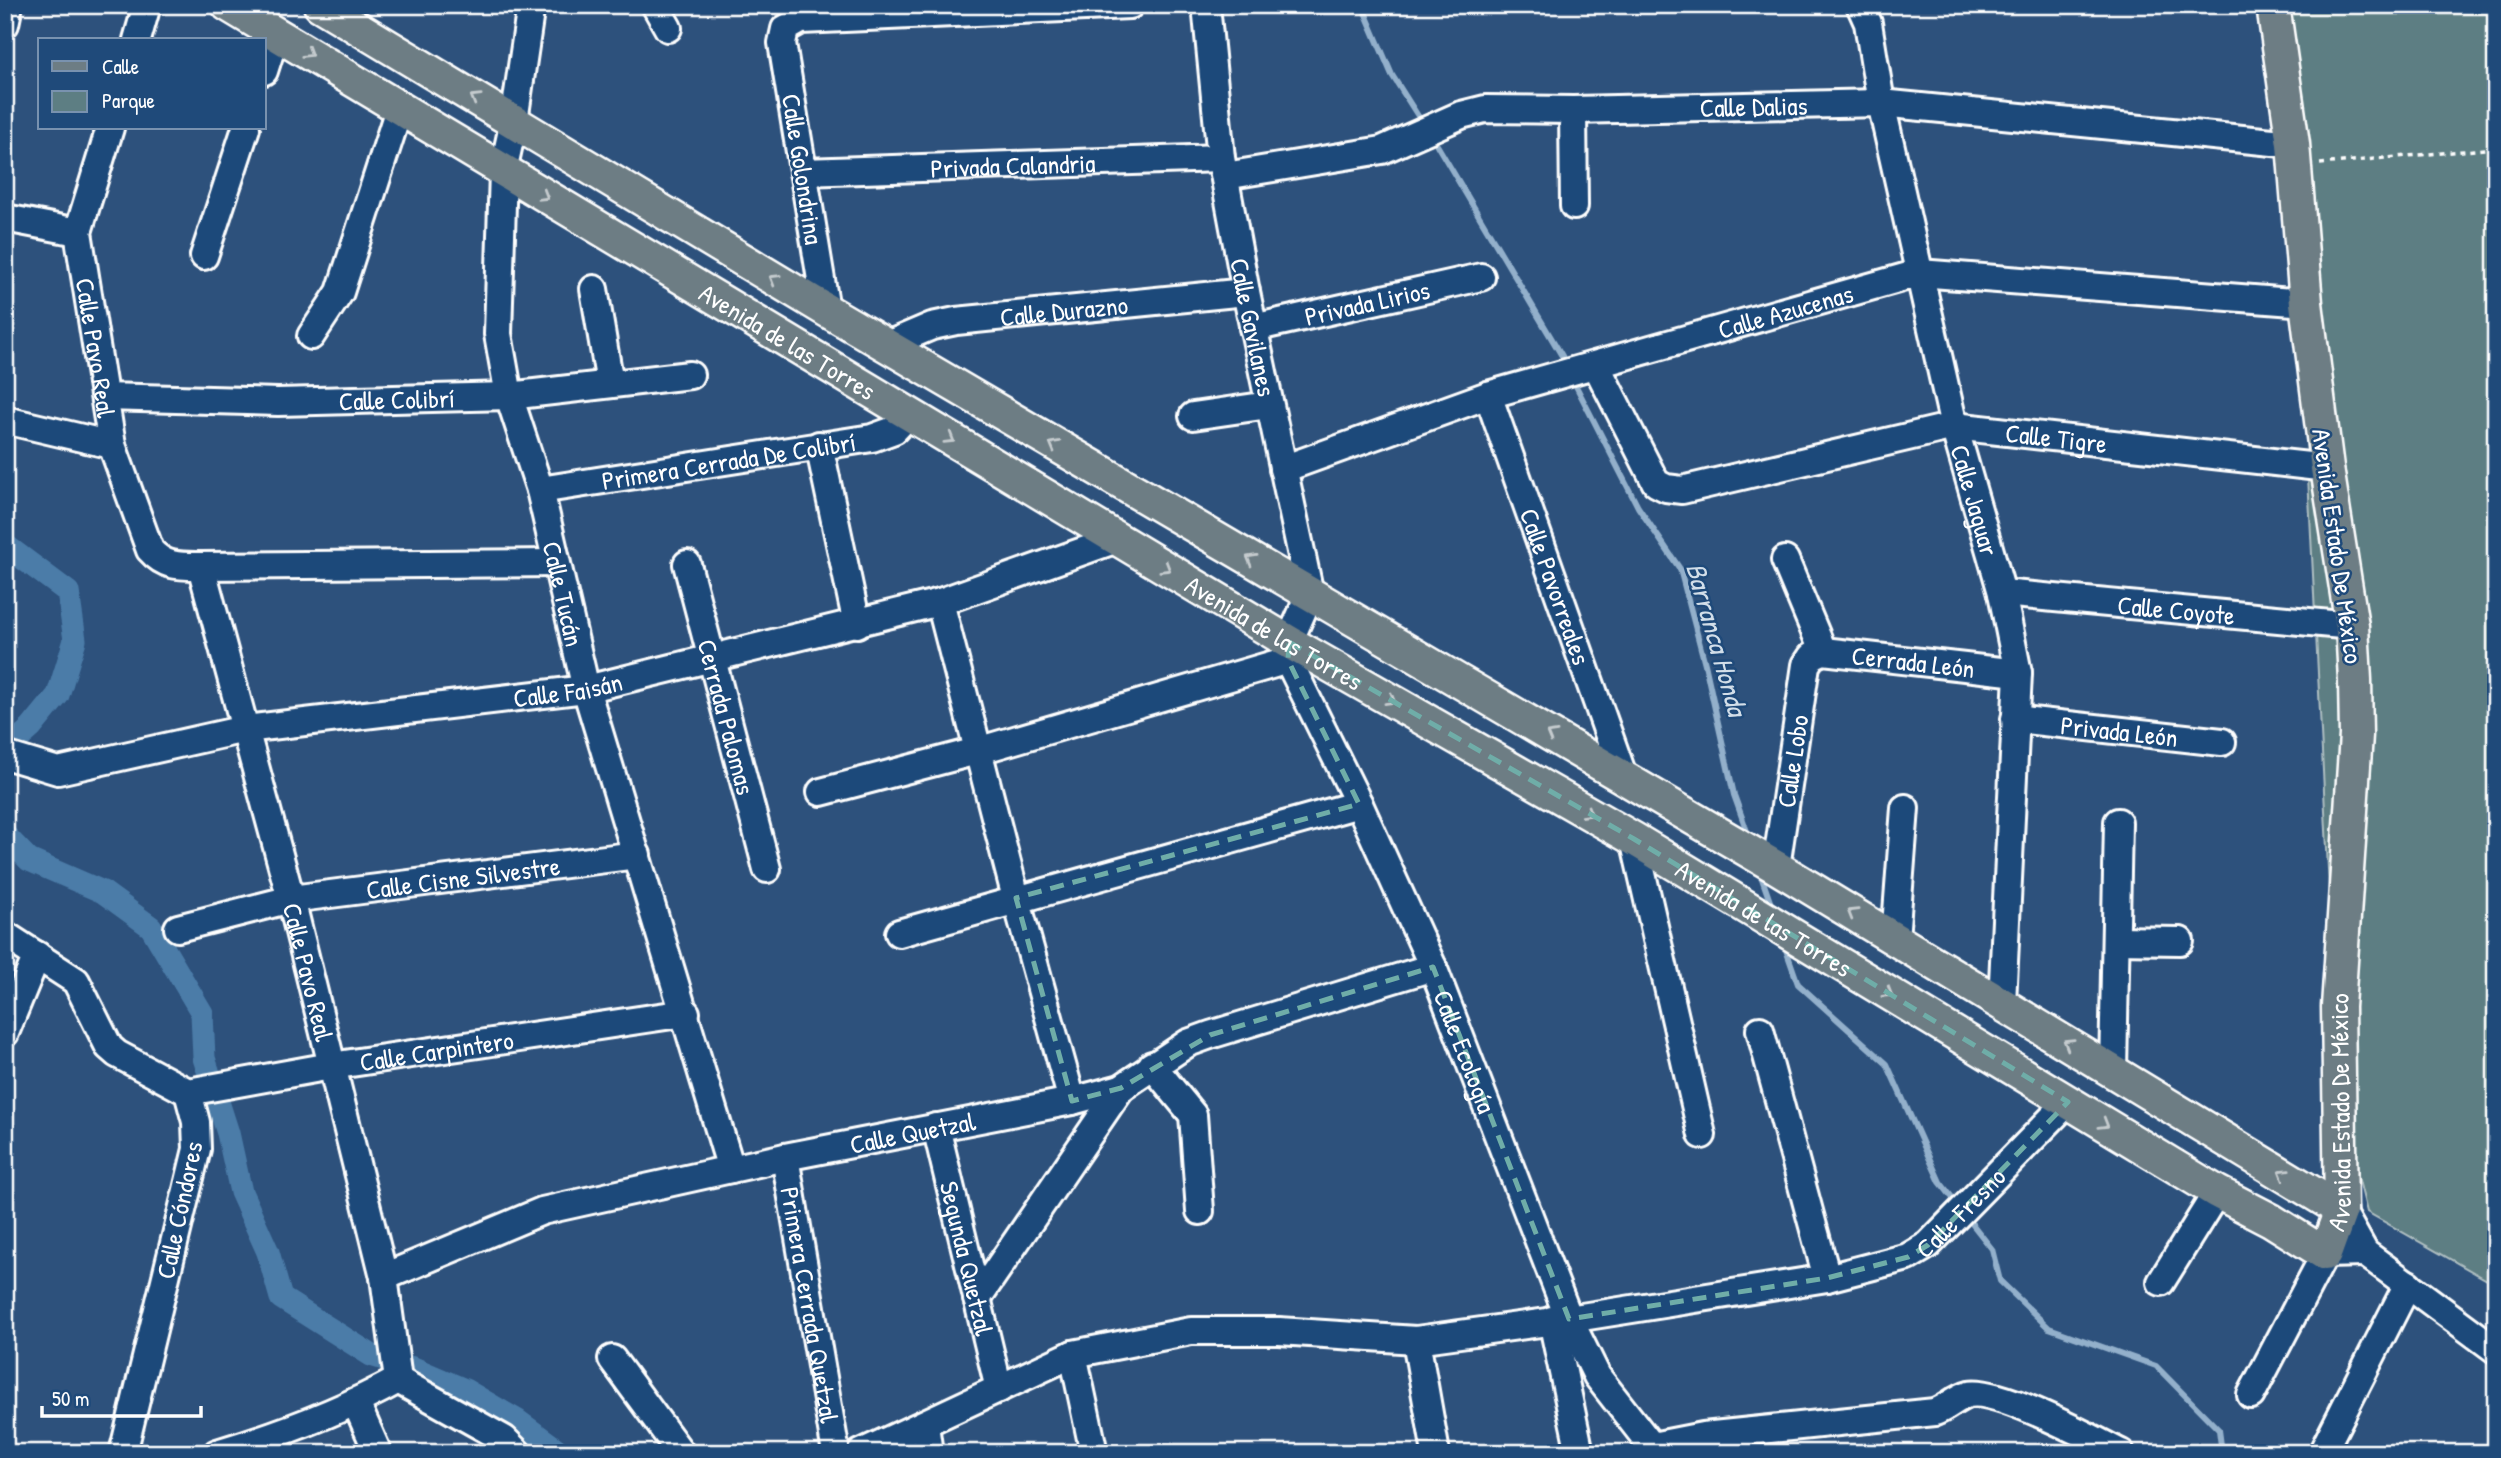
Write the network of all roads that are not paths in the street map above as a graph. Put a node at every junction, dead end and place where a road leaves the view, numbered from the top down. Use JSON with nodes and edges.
{"nodes":[{"id":1,"x":9,"y":5,"type":"edge"},
{"id":2,"x":147,"y":5,"type":"edge"},
{"id":3,"x":228,"y":5,"type":"edge"},
{"id":4,"x":320,"y":5,"type":"edge"},
{"id":5,"x":531,"y":5,"type":"edge"},
{"id":6,"x":655,"y":5,"type":"edge"},
{"id":7,"x":1130,"y":5,"type":"edge"},
{"id":8,"x":1206,"y":5,"type":"edge"},
{"id":9,"x":1860,"y":5,"type":"edge"},
{"id":10,"x":2273,"y":5,"type":"edge"},
{"id":11,"x":1021,"y":8,"type":"edge"},
{"id":12,"x":5,"y":24,"type":"edge"},
{"id":13,"x":668,"y":28,"type":"dead end"},
{"id":14,"x":276,"y":33,"type":"junction"},
{"id":15,"x":138,"y":38,"type":"edge"},
{"id":16,"x":266,"y":65,"type":"edge"},
{"id":17,"x":1881,"y":103,"type":"junction"},
{"id":18,"x":399,"y":108,"type":"junction"},
{"id":19,"x":1573,"y":110,"type":"junction"},
{"id":20,"x":514,"y":121,"type":"junction"},
{"id":21,"x":109,"y":130,"type":"edge"},
{"id":22,"x":245,"y":130,"type":"edge"},
{"id":23,"x":2293,"y":156,"type":"junction"},
{"id":24,"x":1223,"y":167,"type":"junction"},
{"id":25,"x":503,"y":171,"type":"junction"},
{"id":26,"x":803,"y":172,"type":"junction"},
{"id":27,"x":1574,"y":206,"type":"dead end"},
{"id":28,"x":5,"y":218,"type":"edge"},
{"id":29,"x":78,"y":232,"type":"junction"},
{"id":30,"x":204,"y":257,"type":"dead end"},
{"id":31,"x":1919,"y":273,"type":"junction"},
{"id":32,"x":1480,"y":277,"type":"dead end"},
{"id":33,"x":594,"y":289,"type":"dead end"},
{"id":34,"x":1246,"y":292,"type":"junction"},
{"id":35,"x":2306,"y":303,"type":"junction"},
{"id":36,"x":826,"y":310,"type":"junction"},
{"id":37,"x":1253,"y":328,"type":"junction"},
{"id":38,"x":311,"y":336,"type":"dead end"},
{"id":39,"x":885,"y":346,"type":"junction"},
{"id":40,"x":1595,"y":365,"type":"junction"},
{"id":41,"x":690,"y":375,"type":"dead end"},
{"id":42,"x":610,"y":384,"type":"junction"},
{"id":43,"x":1488,"y":395,"type":"junction"},
{"id":44,"x":509,"y":396,"type":"junction"},
{"id":45,"x":105,"y":397,"type":"junction"},
{"id":46,"x":1269,"y":405,"type":"junction"},
{"id":47,"x":909,"y":414,"type":"junction"},
{"id":48,"x":1193,"y":416,"type":"dead end"},
{"id":49,"x":5,"y":420,"type":"edge"},
{"id":50,"x":1954,"y":426,"type":"junction"},
{"id":51,"x":112,"y":445,"type":"junction"},
{"id":52,"x":819,"y":445,"type":"junction"},
{"id":53,"x":2327,"y":468,"type":"junction"},
{"id":54,"x":1283,"y":469,"type":"junction"},
{"id":55,"x":540,"y":490,"type":"junction"},
{"id":56,"x":1117,"y":539,"type":"junction"},
{"id":57,"x":1785,"y":560,"type":"dead end"},
{"id":58,"x":556,"y":563,"type":"junction"},
{"id":59,"x":687,"y":564,"type":"dead end"},
{"id":60,"x":201,"y":566,"type":"junction"},
{"id":61,"x":2002,"y":593,"type":"junction"},
{"id":62,"x":1310,"y":594,"type":"junction"},
{"id":63,"x":940,"y":601,"type":"junction"},
{"id":64,"x":857,"y":624,"type":"junction"},
{"id":65,"x":2352,"y":626,"type":"junction"},
{"id":66,"x":1289,"y":651,"type":"junction"},
{"id":67,"x":1818,"y":654,"type":"junction"},
{"id":68,"x":710,"y":657,"type":"junction"},
{"id":69,"x":2018,"y":673,"type":"junction"},
{"id":70,"x":586,"y":689,"type":"junction"},
{"id":71,"x":2015,"y":719,"type":"junction"},
{"id":72,"x":245,"y":729,"type":"junction"},
{"id":73,"x":2222,"y":742,"type":"dead end"},
{"id":74,"x":977,"y":751,"type":"junction"},
{"id":75,"x":5,"y":755,"type":"edge"},
{"id":76,"x":1624,"y":778,"type":"junction"},
{"id":77,"x":821,"y":792,"type":"dead end"},
{"id":78,"x":1359,"y":804,"type":"junction"},
{"id":79,"x":1905,"y":808,"type":"dead end"},
{"id":80,"x":2118,"y":822,"type":"dead end"},
{"id":81,"x":1634,"y":839,"type":"junction"},
{"id":82,"x":637,"y":855,"type":"junction"},
{"id":83,"x":1776,"y":867,"type":"junction"},
{"id":84,"x":767,"y":869,"type":"dead end"},
{"id":85,"x":1016,"y":898,"type":"junction"},
{"id":86,"x":290,"y":900,"type":"junction"},
{"id":87,"x":178,"y":928,"type":"dead end"},
{"id":88,"x":899,"y":933,"type":"dead end"},
{"id":89,"x":5,"y":935,"type":"edge"},
{"id":90,"x":1895,"y":939,"type":"junction"},
{"id":91,"x":2116,"y":940,"type":"junction"},
{"id":92,"x":2180,"y":941,"type":"dead end"},
{"id":93,"x":37,"y":955,"type":"junction"},
{"id":94,"x":1433,"y":967,"type":"junction"},
{"id":95,"x":2002,"y":1003,"type":"junction"},
{"id":96,"x":686,"y":1013,"type":"junction"},
{"id":97,"x":1760,"y":1030,"type":"dead end"},
{"id":98,"x":5,"y":1033,"type":"edge"},
{"id":99,"x":1152,"y":1065,"type":"junction"},
{"id":100,"x":331,"y":1066,"type":"junction"},
{"id":101,"x":2113,"y":1071,"type":"junction"},
{"id":102,"x":1121,"y":1088,"type":"junction"},
{"id":103,"x":188,"y":1092,"type":"junction"},
{"id":104,"x":1072,"y":1101,"type":"junction"},
{"id":105,"x":2068,"y":1102,"type":"junction"},
{"id":106,"x":936,"y":1127,"type":"junction"},
{"id":107,"x":1702,"y":1135,"type":"dead end"},
{"id":108,"x":785,"y":1157,"type":"junction"},
{"id":109,"x":732,"y":1169,"type":"junction"},
{"id":110,"x":2217,"y":1192,"type":"junction"},
{"id":111,"x":2341,"y":1210,"type":"junction"},
{"id":112,"x":1200,"y":1211,"type":"dead end"},
{"id":113,"x":2365,"y":1253,"type":"junction"},
{"id":114,"x":2325,"y":1254,"type":"junction"},
{"id":115,"x":384,"y":1276,"type":"junction"},
{"id":116,"x":1827,"y":1278,"type":"junction"},
{"id":117,"x":2161,"y":1282,"type":"dead end"},
{"id":118,"x":2407,"y":1284,"type":"junction"},
{"id":119,"x":977,"y":1299,"type":"junction"},
{"id":120,"x":1561,"y":1320,"type":"junction"},
{"id":121,"x":1416,"y":1339,"type":"junction"},
{"id":122,"x":2496,"y":1350,"type":"edge"},
{"id":123,"x":1073,"y":1354,"type":"junction"},
{"id":124,"x":612,"y":1359,"type":"dead end"},
{"id":125,"x":397,"y":1376,"type":"junction"},
{"id":126,"x":999,"y":1390,"type":"junction"},
{"id":127,"x":2251,"y":1395,"type":"dead end"},
{"id":128,"x":356,"y":1403,"type":"junction"},
{"id":129,"x":925,"y":1425,"type":"junction"},
{"id":130,"x":281,"y":1443,"type":"edge"},
{"id":131,"x":1670,"y":1448,"type":"edge"},
{"id":132,"x":123,"y":1453,"type":"edge"},
{"id":133,"x":217,"y":1453,"type":"edge"},
{"id":134,"x":378,"y":1453,"type":"edge"},
{"id":135,"x":518,"y":1453,"type":"edge"},
{"id":136,"x":681,"y":1453,"type":"edge"},
{"id":137,"x":836,"y":1453,"type":"edge"},
{"id":138,"x":861,"y":1453,"type":"edge"},
{"id":139,"x":929,"y":1453,"type":"edge"},
{"id":140,"x":1094,"y":1453,"type":"edge"},
{"id":141,"x":1436,"y":1453,"type":"edge"},
{"id":142,"x":1580,"y":1453,"type":"edge"},
{"id":143,"x":2121,"y":1453,"type":"edge"},
{"id":144,"x":2322,"y":1453,"type":"edge"}],
"edges":[{"from":1,"to":12,"type":"street"},
{"from":2,"to":15,"type":"street"},
{"from":3,"to":14,"type":"main road","name":"Avenida de las Torres"},
{"from":20,"to":4,"type":"main road","name":"Avenida de las Torres","one_way":true},
{"from":5,"to":20,"type":"street","name":"Calle Tucán"},
{"from":6,"to":13,"type":"street"},
{"from":7,"to":11,"type":"street"},
{"from":8,"to":24,"type":"street","name":"Calle Gavilanes"},
{"from":9,"to":17,"type":"street","name":"Calle Jaguar"},
{"from":10,"to":23,"type":"main road","name":"Avenida Estado De México"},
{"from":11,"to":26,"type":"street","name":"Calle Golondrina"},
{"from":14,"to":16,"type":"street"},
{"from":14,"to":18,"type":"main road","name":"Avenida de las Torres","one_way":true},
{"from":17,"to":19,"type":"street","name":"Calle Dalias"},
{"from":17,"to":23,"type":"street","name":"Calle Dalias"},
{"from":17,"to":31,"type":"street","name":"Calle Jaguar"},
{"from":18,"to":25,"type":"main road","name":"Avenida de las Torres"},
{"from":18,"to":38,"type":"street"},
{"from":19,"to":24,"type":"street","name":"Calle Dalias"},
{"from":19,"to":27,"type":"street"},
{"from":20,"to":25,"type":"street","name":"Calle Tucán"},
{"from":36,"to":20,"type":"main road","name":"Avenida de las Torres","one_way":true},
{"from":21,"to":29,"type":"street","name":"Calle Pavo Real"},
{"from":22,"to":30,"type":"street"},
{"from":23,"to":35,"type":"main road","name":"Avenida Estado De México"},
{"from":24,"to":26,"type":"street","name":"Privada Calandria"},
{"from":24,"to":34,"type":"street","name":"Calle Gavilanes"},
{"from":25,"to":44,"type":"street","name":"Calle Tucán"},
{"from":25,"to":47,"type":"main road","name":"Avenida de las Torres","one_way":true},
{"from":26,"to":36,"type":"street","name":"Calle Golondrina"},
{"from":28,"to":29,"type":"street"},
{"from":29,"to":45,"type":"street","name":"Calle Pavo Real"},
{"from":31,"to":35,"type":"street","name":"Calle Azucenas"},
{"from":31,"to":40,"type":"street","name":"Calle Azucenas"},
{"from":31,"to":50,"type":"street","name":"Calle Jaguar"},
{"from":32,"to":37,"type":"street","name":"Privada Lirios"},
{"from":33,"to":42,"type":"street"},
{"from":34,"to":37,"type":"street","name":"Calle Gavilanes"},
{"from":34,"to":39,"type":"street","name":"Calle Durazno"},
{"from":35,"to":53,"type":"main road","name":"Avenida Estado De México"},
{"from":36,"to":39,"type":"main road","name":"Avenida de las Torres"},
{"from":37,"to":46,"type":"street","name":"Calle Gavilanes"},
{"from":62,"to":39,"type":"main road","name":"Avenida de las Torres","one_way":true},
{"from":40,"to":43,"type":"street","name":"Calle Azucenas"},
{"from":40,"to":50,"type":"street","name":"Calle Tigre"},
{"from":41,"to":42,"type":"street","name":"Calle Colibrí"},
{"from":42,"to":44,"type":"street","name":"Calle Colibrí"},
{"from":43,"to":54,"type":"street","name":"Calle Azucenas"},
{"from":43,"to":76,"type":"street","name":"Calle Pavorreales"},
{"from":44,"to":45,"type":"street","name":"Calle Colibrí"},
{"from":44,"to":55,"type":"street","name":"Calle Tucán"},
{"from":45,"to":51,"type":"street","name":"Calle Pavo Real"},
{"from":46,"to":48,"type":"street"},
{"from":46,"to":54,"type":"street","name":"Calle Gavilanes"},
{"from":47,"to":52,"type":"street","name":"Primera Cerrada De Colibrí"},
{"from":47,"to":56,"type":"main road","name":"Avenida de las Torres","one_way":true},
{"from":49,"to":51,"type":"street"},
{"from":50,"to":53,"type":"street","name":"Calle Tigre"},
{"from":50,"to":61,"type":"street","name":"Calle Jaguar"},
{"from":51,"to":60,"type":"street","name":"Calle Pavo Real"},
{"from":52,"to":55,"type":"street","name":"Primera Cerrada De Colibrí"},
{"from":52,"to":64,"type":"street"},
{"from":53,"to":65,"type":"main road","name":"Avenida Estado De México"},
{"from":54,"to":62,"type":"street","name":"Calle Gavilanes"},
{"from":55,"to":58,"type":"street","name":"Calle Tucán"},
{"from":56,"to":63,"type":"street","name":"Calle Faisán"},
{"from":56,"to":66,"type":"main road","name":"Avenida de las Torres","one_way":true},
{"from":57,"to":67,"type":"street"},
{"from":58,"to":60,"type":"street"},
{"from":58,"to":70,"type":"street","name":"Calle Tucán"},
{"from":59,"to":68,"type":"street","name":"Cerrada Palomas"},
{"from":60,"to":72,"type":"street","name":"Calle Pavo Real"},
{"from":61,"to":65,"type":"street","name":"Calle Coyote"},
{"from":61,"to":69,"type":"street","name":"Calle Jaguar"},
{"from":62,"to":66,"type":"street"},
{"from":76,"to":62,"type":"main road","name":"Avenida de las Torres","one_way":true},
{"from":63,"to":64,"type":"street","name":"Calle Faisán"},
{"from":63,"to":74,"type":"street"},
{"from":64,"to":68,"type":"street","name":"Calle Faisán"},
{"from":65,"to":111,"type":"main road","name":"Avenida Estado De México"},
{"from":66,"to":74,"type":"street"},
{"from":66,"to":78,"type":"street","name":"Calle Ecología"},
{"from":66,"to":81,"type":"main road","name":"Avenida de las Torres","one_way":true},
{"from":67,"to":69,"type":"street","name":"Cerrada León"},
{"from":67,"to":83,"type":"street","name":"Calle Lobo"},
{"from":68,"to":70,"type":"street","name":"Calle Faisán"},
{"from":68,"to":84,"type":"street","name":"Cerrada Palomas"},
{"from":69,"to":71,"type":"street","name":"Calle Jaguar"},
{"from":70,"to":72,"type":"street","name":"Calle Faisán"},
{"from":70,"to":82,"type":"street","name":"Calle Tucán"},
{"from":71,"to":73,"type":"street","name":"Privada León"},
{"from":71,"to":95,"type":"street","name":"Calle Jaguar"},
{"from":72,"to":75,"type":"street","name":"Calle Faisán"},
{"from":72,"to":86,"type":"street","name":"Calle Pavo Real"},
{"from":74,"to":77,"type":"street"},
{"from":74,"to":85,"type":"street"},
{"from":76,"to":83,"type":"main road","name":"Avenida de las Torres"},
{"from":78,"to":85,"type":"street"},
{"from":78,"to":94,"type":"street","name":"Calle Ecología"},
{"from":79,"to":90,"type":"street"},
{"from":80,"to":91,"type":"street"},
{"from":81,"to":105,"type":"main road","name":"Avenida de las Torres","one_way":true},
{"from":81,"to":107,"type":"street"},
{"from":82,"to":86,"type":"street","name":"Calle Cisne Silvestre"},
{"from":82,"to":96,"type":"street","name":"Calle Tucán"},
{"from":90,"to":83,"type":"main road","name":"Avenida de las Torres","one_way":true},
{"from":85,"to":88,"type":"street"},
{"from":85,"to":104,"type":"street"},
{"from":86,"to":87,"type":"street","name":"Calle Cisne Silvestre"},
{"from":86,"to":100,"type":"street","name":"Calle Pavo Real"},
{"from":89,"to":93,"type":"street"},
{"from":90,"to":95,"type":"main road","name":"Avenida de las Torres"},
{"from":91,"to":92,"type":"street"},
{"from":91,"to":101,"type":"street"},
{"from":93,"to":98,"type":"street"},
{"from":93,"to":103,"type":"street"},
{"from":94,"to":99,"type":"street","name":"Calle Quetzal"},
{"from":94,"to":120,"type":"street","name":"Calle Ecología"},
{"from":101,"to":95,"type":"main road","name":"Avenida de las Torres","one_way":true},
{"from":96,"to":100,"type":"street","name":"Calle Carpintero"},
{"from":96,"to":109,"type":"street","name":"Calle Tucán"},
{"from":97,"to":116,"type":"street"},
{"from":99,"to":102,"type":"street","name":"Calle Quetzal"},
{"from":99,"to":112,"type":"street"},
{"from":100,"to":103,"type":"street","name":"Calle Carpintero"},
{"from":100,"to":115,"type":"street","name":"Calle Pavo Real"},
{"from":111,"to":101,"type":"main road","name":"Avenida de las Torres","one_way":true},
{"from":102,"to":104,"type":"street","name":"Calle Quetzal"},
{"from":102,"to":119,"type":"street"},
{"from":103,"to":132,"type":"street","name":"Calle Cóndores"},
{"from":104,"to":106,"type":"street","name":"Calle Quetzal"},
{"from":105,"to":110,"type":"main road","name":"Avenida de las Torres","one_way":true},
{"from":105,"to":116,"type":"street","name":"Calle Fresno"},
{"from":106,"to":108,"type":"street","name":"Calle Quetzal"},
{"from":106,"to":119,"type":"street","name":"Segunda Quetzal"},
{"from":108,"to":109,"type":"street","name":"Calle Quetzal"},
{"from":108,"to":137,"type":"street","name":"Primera Cerrada Quetzal"},
{"from":109,"to":115,"type":"street","name":"Calle Quetzal"},
{"from":110,"to":114,"type":"main road","name":"Avenida de las Torres"},
{"from":110,"to":117,"type":"street"},
{"from":111,"to":113,"type":"street"},
{"from":111,"to":114,"type":"main road","name":"Avenida Estado De México"},
{"from":113,"to":114,"type":"street"},
{"from":113,"to":118,"type":"street"},
{"from":114,"to":127,"type":"street"},
{"from":115,"to":125,"type":"street","name":"Calle Pavo Real"},
{"from":116,"to":120,"type":"street","name":"Calle Fresno"},
{"from":118,"to":122,"type":"street"},
{"from":118,"to":144,"type":"street"},
{"from":119,"to":126,"type":"street","name":"Segunda Quetzal"},
{"from":120,"to":121,"type":"street","name":"Calle Fresno"},
{"from":120,"to":131,"type":"street","name":"Calle Ecología"},
{"from":120,"to":142,"type":"street"},
{"from":121,"to":123,"type":"street","name":"Calle Fresno"},
{"from":121,"to":141,"type":"street"},
{"from":123,"to":126,"type":"street","name":"Calle Fresno"},
{"from":123,"to":140,"type":"street"},
{"from":124,"to":136,"type":"street"},
{"from":125,"to":128,"type":"street"},
{"from":125,"to":135,"type":"street"},
{"from":126,"to":129,"type":"street","name":"Calle Fresno"},
{"from":128,"to":130,"type":"street"},
{"from":128,"to":134,"type":"street"},
{"from":129,"to":138,"type":"street","name":"Calle Fresno"},
{"from":129,"to":139,"type":"street"},
{"from":130,"to":133,"type":"street"},
{"from":131,"to":143,"type":"street"}]}
